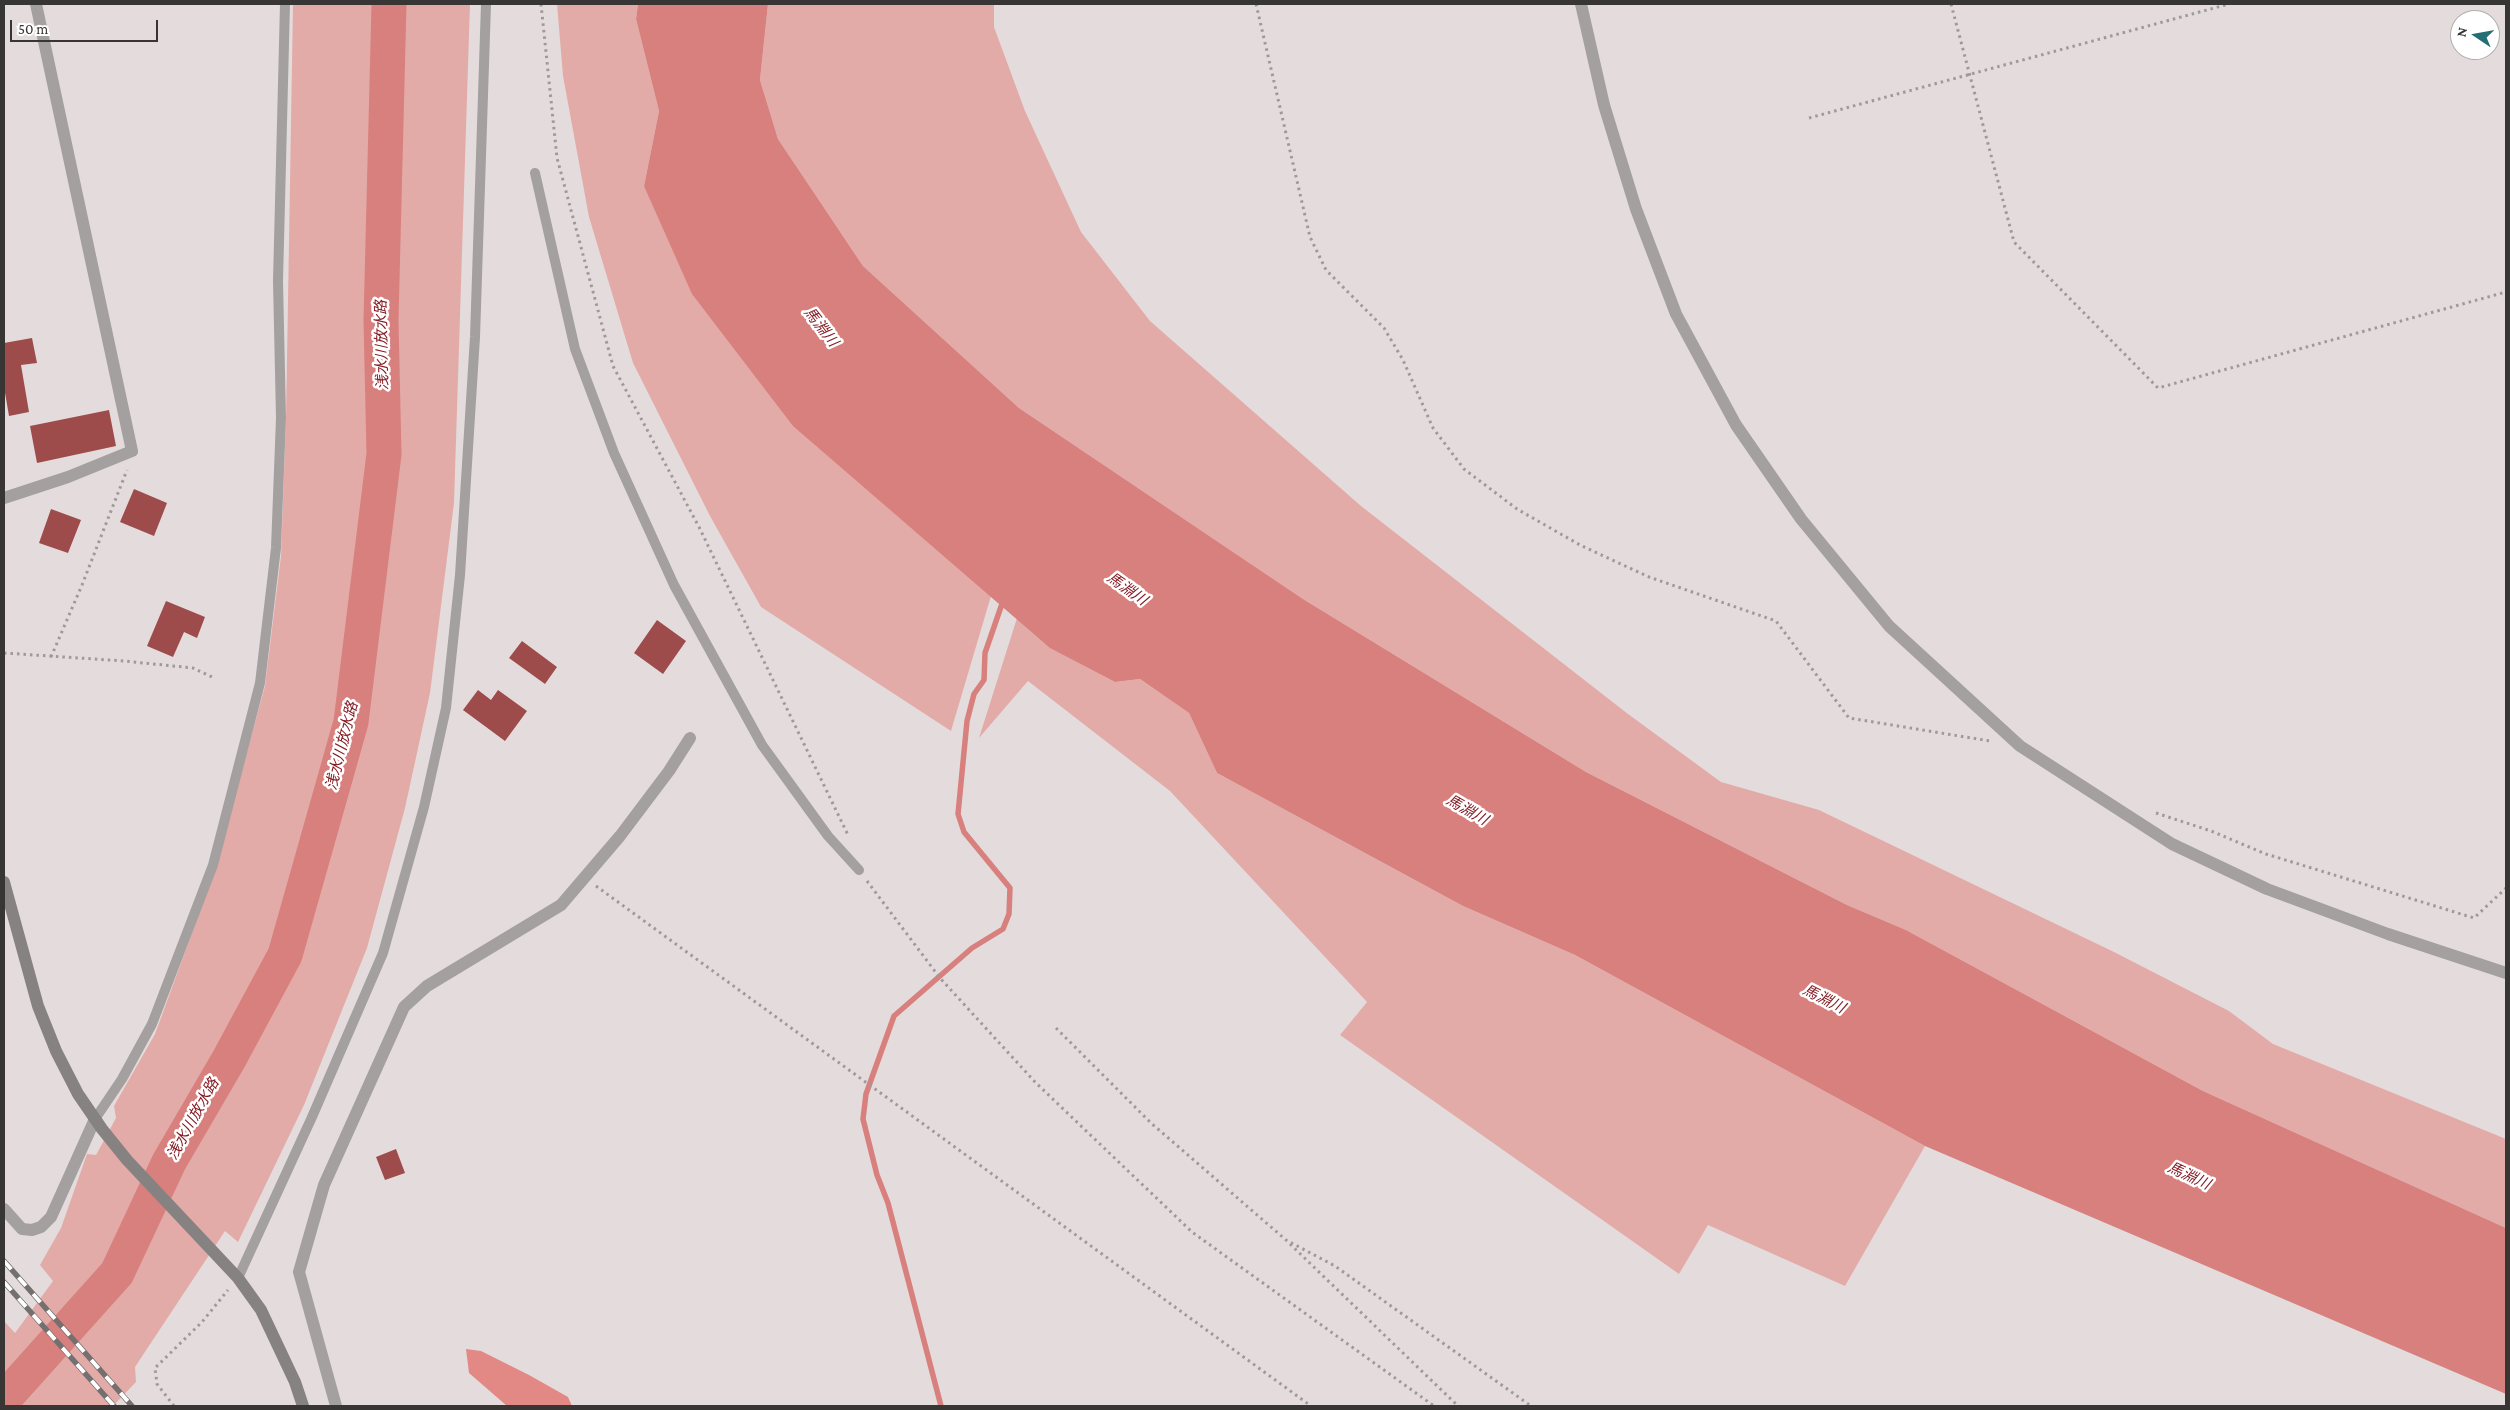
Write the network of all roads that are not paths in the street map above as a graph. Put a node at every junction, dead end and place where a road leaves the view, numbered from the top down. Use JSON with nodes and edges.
{"nodes":[{"id":1,"x":36,"y":4,"type":"edge"},
{"id":2,"x":285,"y":4,"type":"edge"},
{"id":3,"x":486,"y":4,"type":"edge"},
{"id":4,"x":1581,"y":4,"type":"edge"},
{"id":5,"x":535,"y":173,"type":"dead end"},
{"id":6,"x":4,"y":498,"type":"edge"},
{"id":7,"x":690,"y":738,"type":"dead end"},
{"id":8,"x":859,"y":870,"type":"road end"},
{"id":9,"x":4,"y":882,"type":"edge"},
{"id":10,"x":2506,"y":973,"type":"edge"},
{"id":11,"x":99,"y":1124,"type":"junction"},
{"id":12,"x":4,"y":1209,"type":"edge"},
{"id":13,"x":238,"y":1278,"type":"junction"},
{"id":14,"x":303,"y":1406,"type":"edge"},
{"id":15,"x":336,"y":1406,"type":"edge"}],
"edges":[{"from":1,"to":6,"type":"street"},
{"from":2,"to":11,"type":"lane"},
{"from":3,"to":13,"type":"lane"},
{"from":4,"to":10,"type":"street"},
{"from":5,"to":8,"type":"lane"},
{"from":7,"to":15,"type":"street"},
{"from":9,"to":11,"type":"street"},
{"from":11,"to":12,"type":"street"},
{"from":11,"to":13,"type":"street"},
{"from":13,"to":14,"type":"street"}]}
